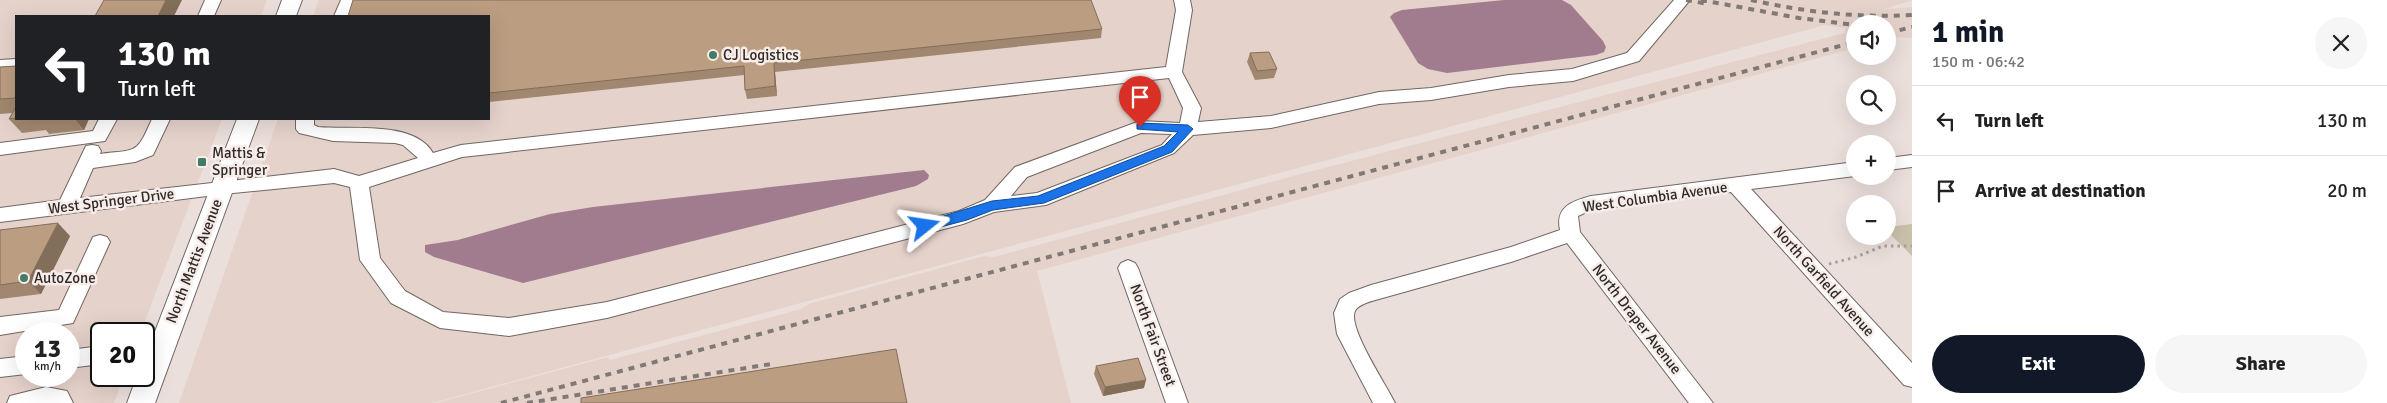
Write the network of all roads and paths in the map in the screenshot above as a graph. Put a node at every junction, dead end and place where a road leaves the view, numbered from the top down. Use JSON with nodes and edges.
{"nodes":[{"id":1,"x":213,"y":0,"type":"edge"},
{"id":2,"x":292,"y":0,"type":"edge"},
{"id":3,"x":348,"y":0,"type":"edge"},
{"id":4,"x":1182,"y":0,"type":"edge"},
{"id":5,"x":1682,"y":0,"type":"edge"},
{"id":6,"x":206,"y":15,"type":"edge"},
{"id":7,"x":286,"y":15,"type":"edge"},
{"id":8,"x":342,"y":15,"type":"edge"},
{"id":9,"x":15,"y":64,"type":"edge"},
{"id":10,"x":0,"y":65,"type":"edge"},
{"id":11,"x":1174,"y":72,"type":"junction"},
{"id":12,"x":108,"y":120,"type":"edge"},
{"id":13,"x":161,"y":120,"type":"edge"},
{"id":14,"x":248,"y":120,"type":"edge"},
{"id":15,"x":306,"y":120,"type":"edge"},
{"id":16,"x":1188,"y":129,"type":"junction"},
{"id":17,"x":100,"y":137,"type":"junction"},
{"id":18,"x":0,"y":149,"type":"edge"},
{"id":19,"x":429,"y":161,"type":"junction"},
{"id":20,"x":1912,"y":161,"type":"edge"},
{"id":21,"x":87,"y":162,"type":"junction"},
{"id":22,"x":1896,"y":163,"type":"edge"},
{"id":23,"x":1846,"y":170,"type":"edge"},
{"id":24,"x":359,"y":183,"type":"junction"},
{"id":25,"x":1736,"y":185,"type":"junction"},
{"id":26,"x":223,"y":187,"type":"junction"},
{"id":27,"x":992,"y":206,"type":"junction"},
{"id":28,"x":66,"y":207,"type":"junction"},
{"id":29,"x":5,"y":221,"type":"edge"},
{"id":30,"x":1571,"y":234,"type":"junction"},
{"id":31,"x":100,"y":242,"type":"dead end"},
{"id":32,"x":1912,"y":246,"type":"edge"},
{"id":33,"x":1128,"y":268,"type":"dead end"},
{"id":34,"x":1812,"y":268,"type":"junction"},
{"id":35,"x":64,"y":322,"type":"edge"},
{"id":36,"x":0,"y":326,"type":"edge"},
{"id":37,"x":15,"y":326,"type":"edge"},
{"id":38,"x":155,"y":343,"type":"edge"},
{"id":39,"x":15,"y":366,"type":"edge"},
{"id":40,"x":0,"y":368,"type":"edge"},
{"id":41,"x":1912,"y":378,"type":"edge"},
{"id":42,"x":144,"y":387,"type":"edge"},
{"id":43,"x":54,"y":399,"type":"edge"},
{"id":44,"x":18,"y":403,"type":"edge"},
{"id":45,"x":141,"y":403,"type":"edge"},
{"id":46,"x":1177,"y":403,"type":"edge"},
{"id":47,"x":1384,"y":403,"type":"edge"},
{"id":48,"x":1702,"y":403,"type":"edge"}],
"edges":[{"from":1,"to":6,"type":"street"},
{"from":2,"to":7,"type":"main road"},
{"from":3,"to":8,"type":"street"},
{"from":4,"to":11,"type":"street"},
{"from":5,"to":16,"type":"street"},
{"from":9,"to":10,"type":"street"},
{"from":11,"to":16,"type":"street"},
{"from":11,"to":19,"type":"street"},
{"from":12,"to":17,"type":"street"},
{"from":13,"to":21,"type":"street"},
{"from":14,"to":26,"type":"main road","name":"North Mattis Avenue"},
{"from":15,"to":19,"type":"street"},
{"from":16,"to":27,"type":"street"},
{"from":16,"to":27,"type":"street"},
{"from":17,"to":18,"type":"street"},
{"from":17,"to":21,"type":"street"},
{"from":19,"to":24,"type":"street"},
{"from":20,"to":22,"type":"street"},
{"from":21,"to":28,"type":"street"},
{"from":23,"to":25,"type":"street","name":"West Columbia Avenue"},
{"from":24,"to":26,"type":"street","name":"West Springer Drive"},
{"from":24,"to":27,"type":"street"},
{"from":25,"to":30,"type":"street","name":"West Columbia Avenue"},
{"from":25,"to":34,"type":"street","name":"North Garfield Avenue"},
{"from":26,"to":28,"type":"street","name":"West Springer Drive"},
{"from":26,"to":38,"type":"main road","name":"North Mattis Avenue"},
{"from":28,"to":29,"type":"street","name":"West Springer Drive"},
{"from":30,"to":47,"type":"street","name":"West Columbia Avenue"},
{"from":30,"to":48,"type":"street","name":"North Draper Avenue"},
{"from":31,"to":35,"type":"lane"},
{"from":32,"to":34,"type":"path"},
{"from":33,"to":46,"type":"street","name":"North Fair Street"},
{"from":34,"to":41,"type":"street","name":"North Garfield Avenue"},
{"from":36,"to":37,"type":"lane"},
{"from":39,"to":40,"type":"street"},
{"from":42,"to":45,"type":"main road","name":"North Mattis Avenue"},
{"from":43,"to":44,"type":"street"}]}
